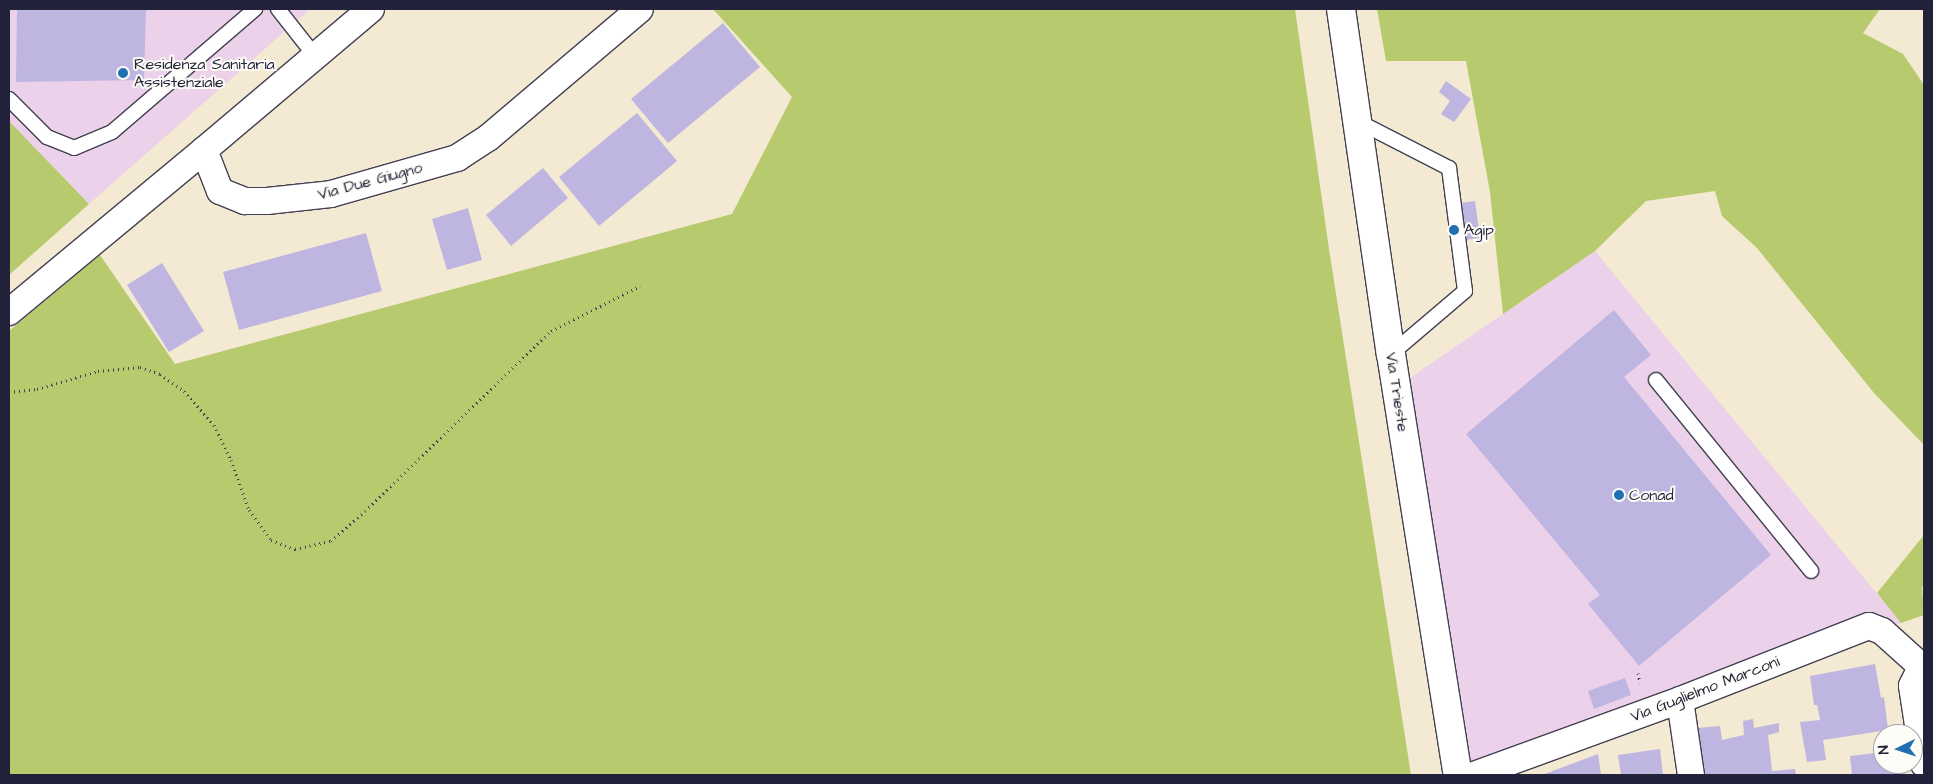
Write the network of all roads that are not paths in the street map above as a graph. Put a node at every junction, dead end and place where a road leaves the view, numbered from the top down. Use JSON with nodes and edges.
{"nodes":[{"id":1,"x":255,"y":9,"type":"edge"},
{"id":2,"x":278,"y":9,"type":"edge"},
{"id":3,"x":371,"y":9,"type":"edge"},
{"id":4,"x":640,"y":9,"type":"edge"},
{"id":5,"x":1341,"y":9,"type":"edge"},
{"id":6,"x":315,"y":56,"type":"junction"},
{"id":7,"x":9,"y":100,"type":"edge"},
{"id":8,"x":1359,"y":122,"type":"junction"},
{"id":9,"x":204,"y":150,"type":"junction"},
{"id":10,"x":9,"y":312,"type":"edge"},
{"id":11,"x":1391,"y":354,"type":"junction"},
{"id":12,"x":1656,"y":380,"type":"dead end"},
{"id":13,"x":1812,"y":570,"type":"dead end"},
{"id":14,"x":1923,"y":668,"type":"edge"},
{"id":15,"x":1680,"y":700,"type":"junction"},
{"id":16,"x":1924,"y":764,"type":"edge"},
{"id":17,"x":1458,"y":775,"type":"edge"},
{"id":18,"x":1474,"y":775,"type":"edge"},
{"id":19,"x":1691,"y":775,"type":"edge"}],
"edges":[{"from":1,"to":7,"type":"lane"},
{"from":2,"to":6,"type":"lane"},
{"from":3,"to":6,"type":"street"},
{"from":4,"to":9,"type":"street","name":"Via Due Giugno"},
{"from":5,"to":8,"type":"street","name":"Via Trieste"},
{"from":6,"to":9,"type":"street"},
{"from":8,"to":11,"type":"street","name":"Via Trieste"},
{"from":8,"to":11,"type":"lane"},
{"from":9,"to":10,"type":"street"},
{"from":11,"to":17,"type":"street","name":"Via Trieste"},
{"from":12,"to":13,"type":"lane"},
{"from":14,"to":15,"type":"street","name":"Via Guglielmo Marconi"},
{"from":14,"to":16,"type":"street"},
{"from":15,"to":18,"type":"street","name":"Via Guglielmo Marconi"},
{"from":15,"to":19,"type":"street"}]}
